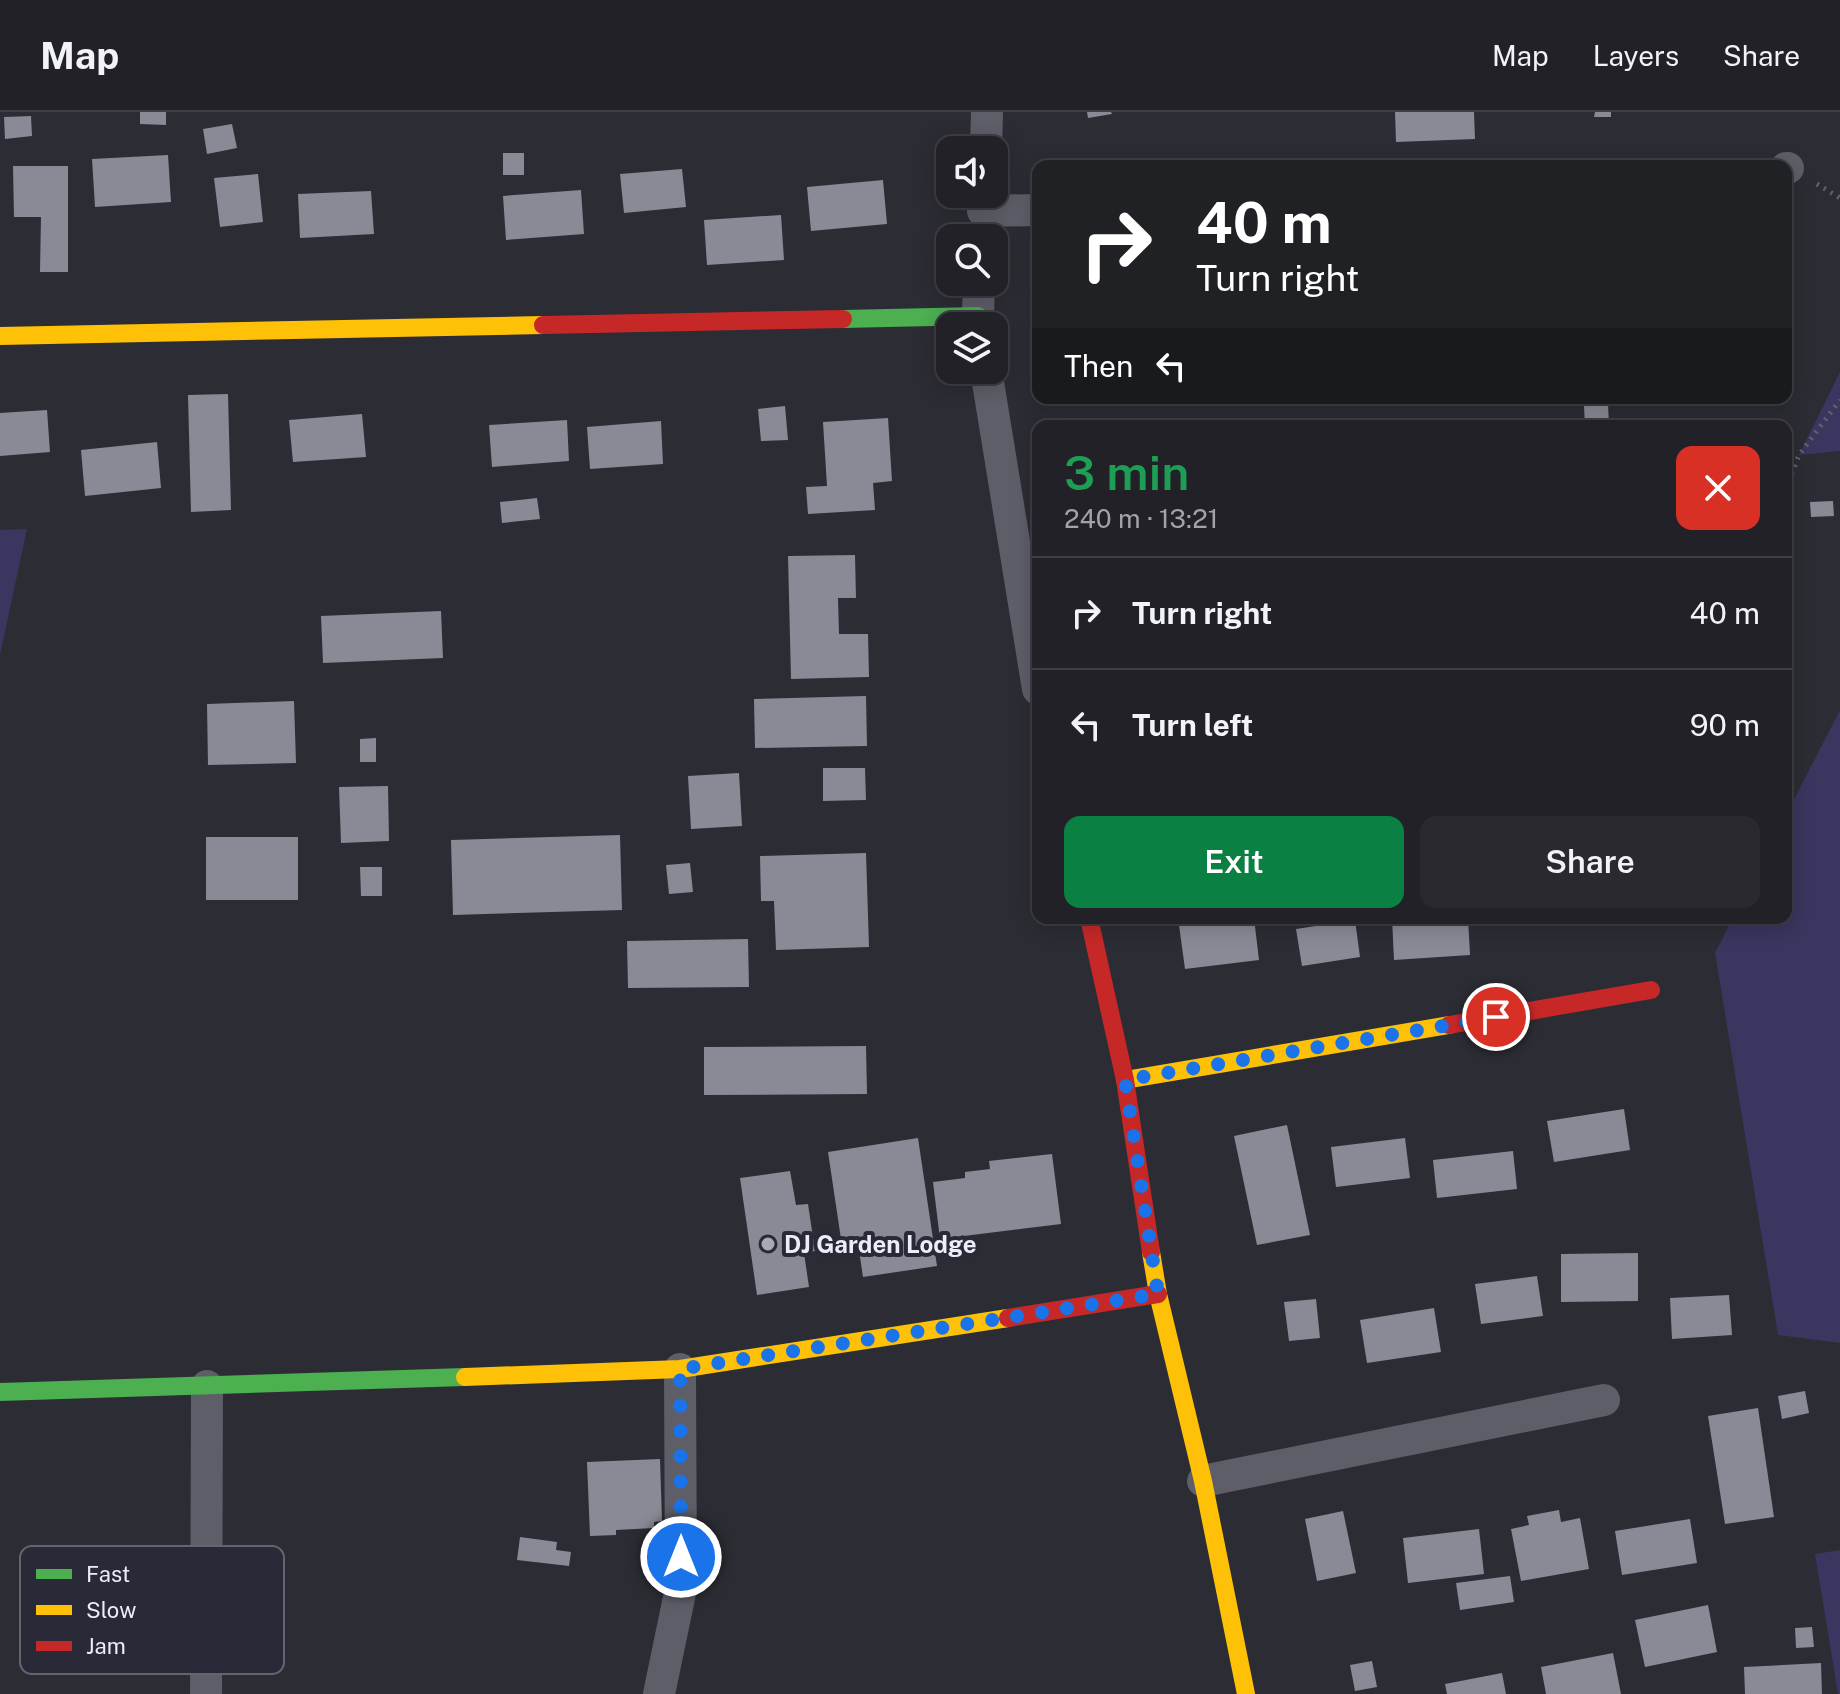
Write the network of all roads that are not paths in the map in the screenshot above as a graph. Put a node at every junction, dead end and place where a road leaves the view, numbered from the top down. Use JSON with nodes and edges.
{"nodes":[{"id":1,"x":987,"y":112,"type":"edge"},
{"id":2,"x":986,"y":136,"type":"edge"},
{"id":3,"x":1032,"y":210,"type":"edge"},
{"id":4,"x":983,"y":214,"type":"edge"},
{"id":5,"x":936,"y":322,"type":"edge"},
{"id":6,"x":0,"y":336,"type":"edge"},
{"id":7,"x":988,"y":384,"type":"edge"},
{"id":8,"x":1032,"y":652,"type":"edge"},
{"id":9,"x":1090,"y":924,"type":"edge"},
{"id":10,"x":1651,"y":990,"type":"dead end"},
{"id":11,"x":1125,"y":1080,"type":"junction"},
{"id":12,"x":1158,"y":1294,"type":"junction"},
{"id":13,"x":680,"y":1369,"type":"junction"},
{"id":14,"x":207,"y":1386,"type":"junction"},
{"id":15,"x":0,"y":1392,"type":"edge"},
{"id":16,"x":1604,"y":1400,"type":"dead end"},
{"id":17,"x":1203,"y":1481,"type":"junction"},
{"id":18,"x":206,"y":1546,"type":"edge"},
{"id":19,"x":206,"y":1674,"type":"edge"},
{"id":20,"x":206,"y":1694,"type":"edge"},
{"id":21,"x":659,"y":1694,"type":"edge"},
{"id":22,"x":1246,"y":1694,"type":"edge"}],
"edges":[{"from":1,"to":2,"type":"street"},
{"from":3,"to":4,"type":"street"},
{"from":5,"to":6,"type":"street"},
{"from":7,"to":8,"type":"street"},
{"from":9,"to":11,"type":"street"},
{"from":10,"to":11,"type":"street"},
{"from":11,"to":12,"type":"street"},
{"from":12,"to":13,"type":"street"},
{"from":12,"to":17,"type":"street"},
{"from":13,"to":14,"type":"street"},
{"from":13,"to":21,"type":"street"},
{"from":14,"to":15,"type":"street"},
{"from":14,"to":18,"type":"street"},
{"from":16,"to":17,"type":"street"},
{"from":17,"to":22,"type":"street"},
{"from":19,"to":20,"type":"street"}]}
